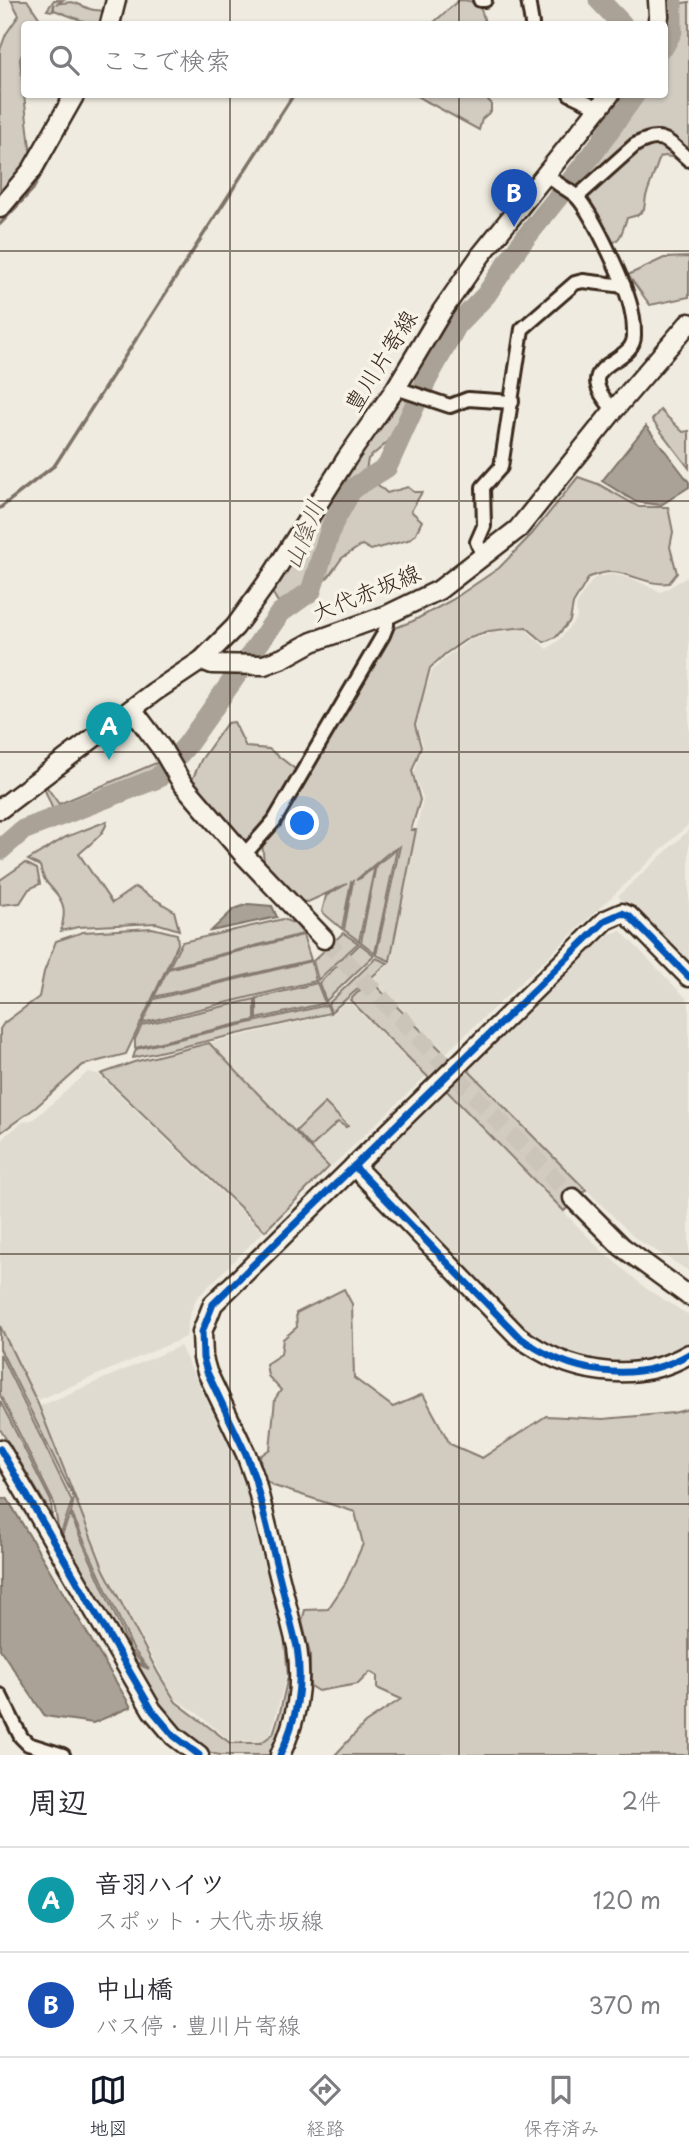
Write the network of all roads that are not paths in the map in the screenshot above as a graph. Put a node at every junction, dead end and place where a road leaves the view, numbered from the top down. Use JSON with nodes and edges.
{"nodes":[{"id":1,"x":116,"y":0,"type":"edge"},
{"id":2,"x":528,"y":0,"type":"edge"},
{"id":3,"x":658,"y":0,"type":"edge"},
{"id":4,"x":111,"y":21,"type":"edge"},
{"id":5,"x":532,"y":21,"type":"edge"},
{"id":6,"x":658,"y":21,"type":"edge"},
{"id":7,"x":73,"y":98,"type":"edge"},
{"id":8,"x":605,"y":101,"type":"edge"},
{"id":9,"x":689,"y":160,"type":"edge"},
{"id":10,"x":548,"y":174,"type":"junction"},
{"id":11,"x":575,"y":196,"type":"junction"},
{"id":12,"x":0,"y":208,"type":"edge"},
{"id":13,"x":624,"y":286,"type":"junction"},
{"id":14,"x":688,"y":326,"type":"edge"},
{"id":15,"x":396,"y":388,"type":"junction"},
{"id":16,"x":512,"y":402,"type":"junction"},
{"id":17,"x":614,"y":410,"type":"junction"},
{"id":18,"x":483,"y":556,"type":"junction"},
{"id":19,"x":387,"y":615,"type":"junction"},
{"id":20,"x":207,"y":662,"type":"junction"},
{"id":21,"x":132,"y":709,"type":"junction"},
{"id":22,"x":0,"y":809,"type":"edge"},
{"id":23,"x":244,"y":855,"type":"junction"},
{"id":24,"x":324,"y":939,"type":"tunnel mouth"},
{"id":25,"x":689,"y":978,"type":"edge"},
{"id":26,"x":354,"y":1166,"type":"junction"},
{"id":27,"x":573,"y":1198,"type":"tunnel mouth"},
{"id":28,"x":689,"y":1296,"type":"edge"},
{"id":29,"x":689,"y":1354,"type":"edge"},
{"id":30,"x":0,"y":1449,"type":"edge"},
{"id":31,"x":0,"y":1695,"type":"edge"},
{"id":32,"x":63,"y":1755,"type":"edge"},
{"id":33,"x":199,"y":1755,"type":"edge"},
{"id":34,"x":280,"y":1755,"type":"edge"}],
"edges":[{"from":1,"to":4,"type":"street"},
{"from":2,"to":5,"type":"street"},
{"from":3,"to":6,"type":"street"},
{"from":7,"to":12,"type":"street"},
{"from":8,"to":10,"type":"street","name":"豊川片寄線"},
{"from":9,"to":11,"type":"street"},
{"from":10,"to":11,"type":"street"},
{"from":10,"to":15,"type":"street","name":"豊川片寄線"},
{"from":11,"to":13,"type":"street"},
{"from":13,"to":16,"type":"street"},
{"from":13,"to":17,"type":"street"},
{"from":14,"to":17,"type":"street","name":"大代赤坂線"},
{"from":15,"to":16,"type":"street"},
{"from":15,"to":20,"type":"street","name":"豊川片寄線"},
{"from":16,"to":18,"type":"street"},
{"from":17,"to":18,"type":"street","name":"大代赤坂線"},
{"from":18,"to":19,"type":"street","name":"大代赤坂線"},
{"from":19,"to":20,"type":"street","name":"大代赤坂線"},
{"from":19,"to":23,"type":"street"},
{"from":20,"to":21,"type":"street"},
{"from":21,"to":22,"type":"street"},
{"from":21,"to":23,"type":"street"},
{"from":23,"to":24,"type":"street"},
{"from":25,"to":26,"type":"street"},
{"from":26,"to":29,"type":"street"},
{"from":26,"to":34,"type":"street"},
{"from":27,"to":28,"type":"street"},
{"from":30,"to":33,"type":"street"},
{"from":31,"to":32,"type":"street"}]}
